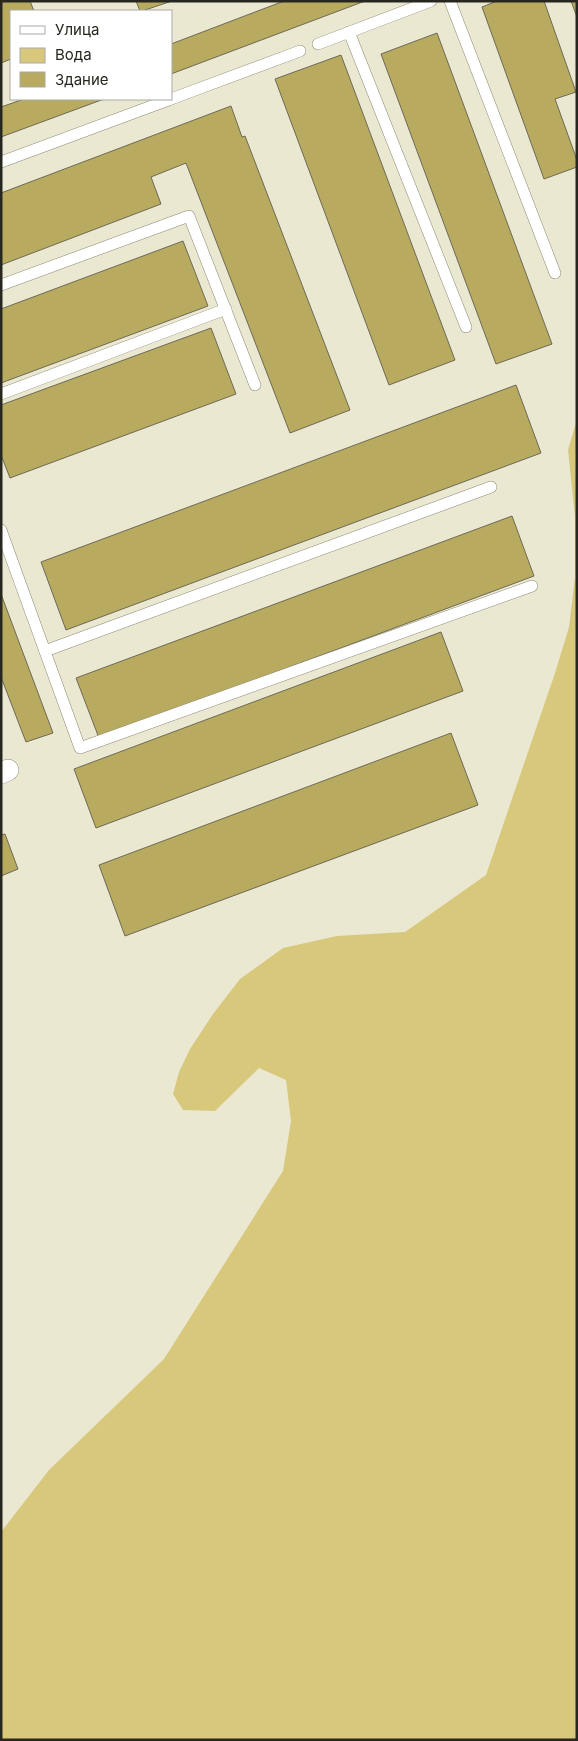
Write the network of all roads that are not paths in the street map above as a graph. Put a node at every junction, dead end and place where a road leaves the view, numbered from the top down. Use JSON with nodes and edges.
{"nodes":[{"id":1,"x":432,"y":1,"type":"edge"},
{"id":2,"x":450,"y":1,"type":"edge"},
{"id":3,"x":349,"y":32,"type":"junction"},
{"id":4,"x":318,"y":44,"type":"dead end"},
{"id":5,"x":300,"y":51,"type":"dead end"},
{"id":6,"x":172,"y":99,"type":"edge"},
{"id":7,"x":168,"y":100,"type":"edge"},
{"id":8,"x":1,"y":162,"type":"edge"},
{"id":9,"x":555,"y":273,"type":"dead end"},
{"id":10,"x":1,"y":285,"type":"edge"},
{"id":11,"x":226,"y":309,"type":"junction"},
{"id":12,"x":466,"y":327,"type":"dead end"},
{"id":13,"x":255,"y":385,"type":"dead end"},
{"id":14,"x":1,"y":394,"type":"edge"},
{"id":15,"x":491,"y":488,"type":"dead end"},
{"id":16,"x":1,"y":530,"type":"edge"},
{"id":17,"x":532,"y":586,"type":"dead end"},
{"id":18,"x":45,"y":652,"type":"junction"}],
"edges":[{"from":1,"to":3,"type":"lane"},
{"from":2,"to":9,"type":"lane"},
{"from":3,"to":4,"type":"lane"},
{"from":3,"to":12,"type":"lane"},
{"from":5,"to":6,"type":"lane"},
{"from":7,"to":8,"type":"lane"},
{"from":10,"to":11,"type":"lane"},
{"from":11,"to":13,"type":"lane"},
{"from":11,"to":14,"type":"lane"},
{"from":15,"to":18,"type":"lane"},
{"from":16,"to":18,"type":"lane"},
{"from":17,"to":18,"type":"lane"}]}
